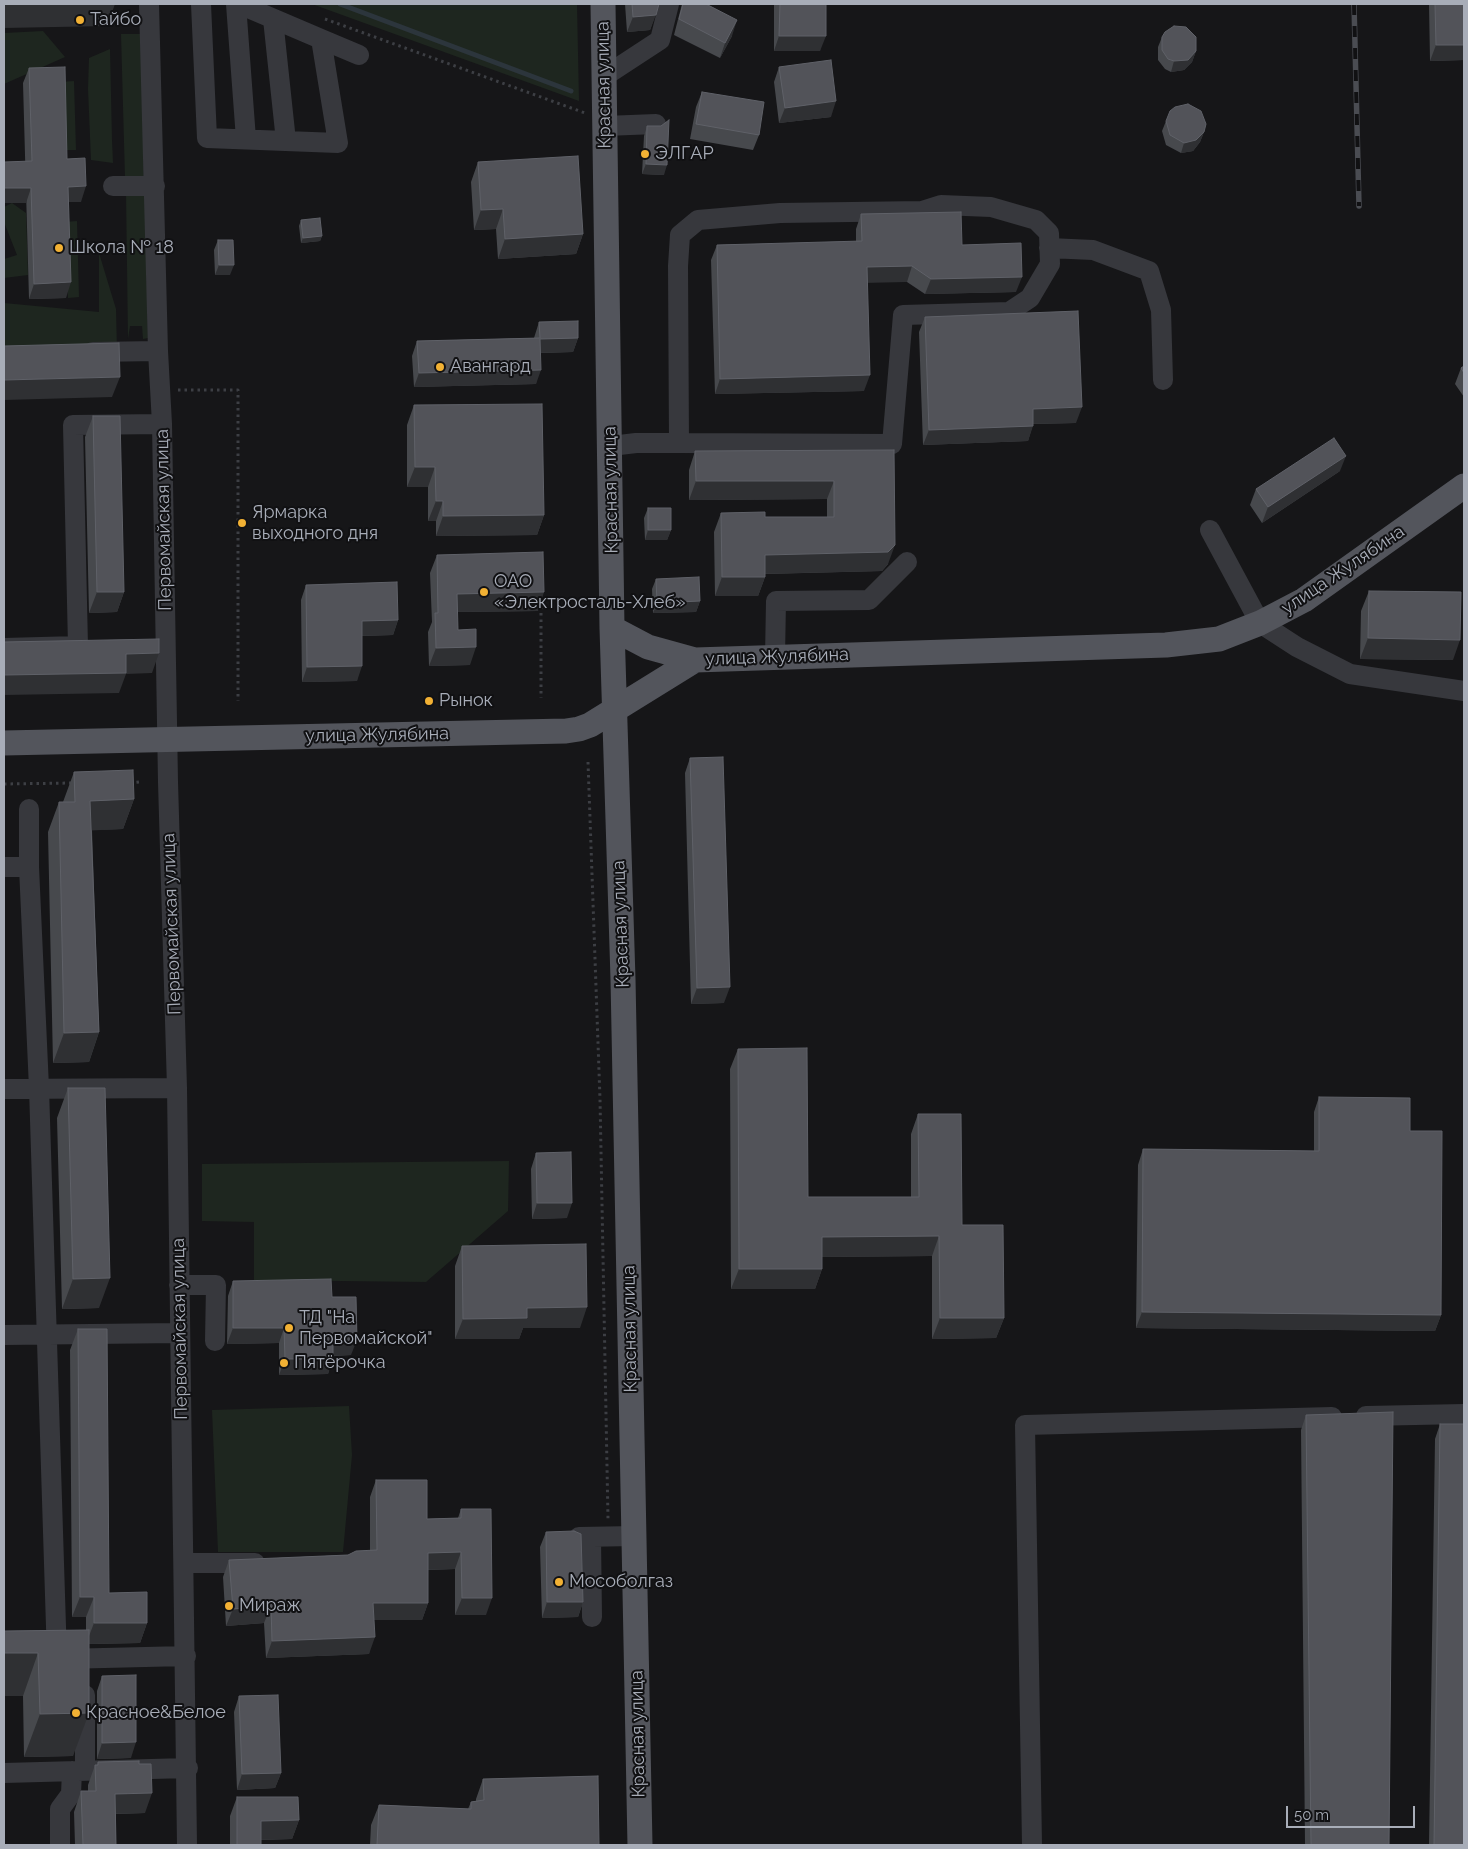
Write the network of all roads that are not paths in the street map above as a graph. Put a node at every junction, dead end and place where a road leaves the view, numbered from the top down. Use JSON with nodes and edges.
{"nodes":[{"id":1,"x":150,"y":4,"type":"edge"},
{"id":2,"x":201,"y":4,"type":"edge"},
{"id":3,"x":238,"y":4,"type":"edge"},
{"id":4,"x":602,"y":4,"type":"edge"},
{"id":5,"x":669,"y":4,"type":"edge"},
{"id":6,"x":273,"y":19,"type":"junction"},
{"id":7,"x":321,"y":39,"type":"junction"},
{"id":8,"x":359,"y":55,"type":"dead end"},
{"id":9,"x":605,"y":76,"type":"junction"},
{"id":10,"x":597,"y":120,"type":"junction"},
{"id":11,"x":656,"y":124,"type":"edge"},
{"id":12,"x":246,"y":138,"type":"junction"},
{"id":13,"x":286,"y":141,"type":"junction"},
{"id":14,"x":113,"y":186,"type":"dead end"},
{"id":15,"x":155,"y":186,"type":"junction"},
{"id":16,"x":1049,"y":248,"type":"junction"},
{"id":17,"x":158,"y":351,"type":"junction"},
{"id":18,"x":70,"y":352,"type":"edge"},
{"id":19,"x":1163,"y":380,"type":"dead end"},
{"id":20,"x":162,"y":424,"type":"junction"},
{"id":21,"x":679,"y":443,"type":"junction"},
{"id":22,"x":611,"y":446,"type":"junction"},
{"id":23,"x":1464,"y":486,"type":"edge"},
{"id":24,"x":1210,"y":530,"type":"dead end"},
{"id":25,"x":907,"y":562,"type":"dead end"},
{"id":26,"x":1260,"y":624,"type":"junction"},
{"id":27,"x":612,"y":628,"type":"junction"},
{"id":28,"x":4,"y":648,"type":"edge"},
{"id":29,"x":775,"y":657,"type":"junction"},
{"id":30,"x":695,"y":660,"type":"junction"},
{"id":31,"x":1464,"y":691,"type":"edge"},
{"id":32,"x":615,"y":710,"type":"junction"},
{"id":33,"x":168,"y":740,"type":"junction"},
{"id":34,"x":4,"y":743,"type":"edge"},
{"id":35,"x":28,"y":808,"type":"dead end"},
{"id":36,"x":4,"y":867,"type":"edge"},
{"id":37,"x":29,"y":867,"type":"junction"},
{"id":38,"x":39,"y":1088,"type":"junction"},
{"id":39,"x":177,"y":1088,"type":"junction"},
{"id":40,"x":4,"y":1089,"type":"edge"},
{"id":41,"x":179,"y":1285,"type":"junction"},
{"id":42,"x":179,"y":1333,"type":"junction"},
{"id":43,"x":4,"y":1335,"type":"edge"},
{"id":44,"x":46,"y":1335,"type":"junction"},
{"id":45,"x":215,"y":1341,"type":"dead end"},
{"id":46,"x":1464,"y":1414,"type":"edge"},
{"id":47,"x":635,"y":1536,"type":"junction"},
{"id":48,"x":273,"y":1562,"type":"edge"},
{"id":49,"x":184,"y":1564,"type":"junction"},
{"id":50,"x":592,"y":1617,"type":"dead end"},
{"id":51,"x":186,"y":1656,"type":"junction"},
{"id":52,"x":85,"y":1658,"type":"junction"},
{"id":53,"x":188,"y":1768,"type":"junction"},
{"id":54,"x":79,"y":1770,"type":"junction"},
{"id":55,"x":4,"y":1773,"type":"edge"},
{"id":56,"x":60,"y":1845,"type":"edge"},
{"id":57,"x":187,"y":1845,"type":"edge"},
{"id":58,"x":640,"y":1845,"type":"edge"},
{"id":59,"x":1032,"y":1845,"type":"edge"}],
"edges":[{"from":1,"to":15,"type":"street","name":"Первомайская улица"},
{"from":2,"to":12,"type":"street"},
{"from":3,"to":6,"type":"street"},
{"from":3,"to":12,"type":"street"},
{"from":4,"to":9,"type":"main road","name":"Красная улица"},
{"from":5,"to":9,"type":"street"},
{"from":6,"to":7,"type":"street"},
{"from":6,"to":13,"type":"street"},
{"from":7,"to":8,"type":"street"},
{"from":7,"to":13,"type":"street"},
{"from":9,"to":10,"type":"main road","name":"Красная улица"},
{"from":10,"to":11,"type":"street"},
{"from":10,"to":22,"type":"main road","name":"Красная улица"},
{"from":12,"to":13,"type":"street"},
{"from":14,"to":15,"type":"street"},
{"from":15,"to":17,"type":"street","name":"Первомайская улица"},
{"from":16,"to":19,"type":"street"},
{"from":16,"to":21,"type":"street"},
{"from":16,"to":21,"type":"street"},
{"from":17,"to":18,"type":"street"},
{"from":17,"to":20,"type":"street","name":"Первомайская улица"},
{"from":20,"to":28,"type":"street"},
{"from":20,"to":33,"type":"street","name":"Первомайская улица"},
{"from":21,"to":22,"type":"street"},
{"from":22,"to":27,"type":"main road","name":"Красная улица"},
{"from":23,"to":26,"type":"main road","name":"улица Жулябина"},
{"from":24,"to":26,"type":"street"},
{"from":25,"to":29,"type":"street"},
{"from":26,"to":29,"type":"main road","name":"улица Жулябина"},
{"from":26,"to":31,"type":"street"},
{"from":27,"to":30,"type":"main road"},
{"from":27,"to":32,"type":"main road","name":"Красная улица"},
{"from":29,"to":30,"type":"main road","name":"улица Жулябина"},
{"from":30,"to":32,"type":"main road","name":"улица Жулябина"},
{"from":32,"to":33,"type":"main road","name":"улица Жулябина"},
{"from":32,"to":47,"type":"main road","name":"Красная улица"},
{"from":33,"to":34,"type":"main road","name":"улица Жулябина"},
{"from":33,"to":39,"type":"street","name":"Первомайская улица"},
{"from":35,"to":37,"type":"street"},
{"from":36,"to":37,"type":"street"},
{"from":37,"to":38,"type":"street"},
{"from":38,"to":39,"type":"street"},
{"from":38,"to":40,"type":"street"},
{"from":38,"to":44,"type":"street"},
{"from":39,"to":41,"type":"street","name":"Первомайская улица"},
{"from":41,"to":42,"type":"street","name":"Первомайская улица"},
{"from":41,"to":45,"type":"street"},
{"from":42,"to":44,"type":"street"},
{"from":42,"to":49,"type":"street","name":"Первомайская улица"},
{"from":43,"to":44,"type":"street"},
{"from":44,"to":52,"type":"street"},
{"from":46,"to":59,"type":"street"},
{"from":47,"to":50,"type":"street"},
{"from":47,"to":58,"type":"main road","name":"Красная улица"},
{"from":48,"to":49,"type":"street"},
{"from":49,"to":51,"type":"street","name":"Первомайская улица"},
{"from":51,"to":52,"type":"street"},
{"from":51,"to":53,"type":"street","name":"Первомайская улица"},
{"from":52,"to":54,"type":"street"},
{"from":53,"to":54,"type":"street"},
{"from":53,"to":57,"type":"street","name":"Первомайская улица"},
{"from":54,"to":55,"type":"street"},
{"from":54,"to":56,"type":"street"}]}
